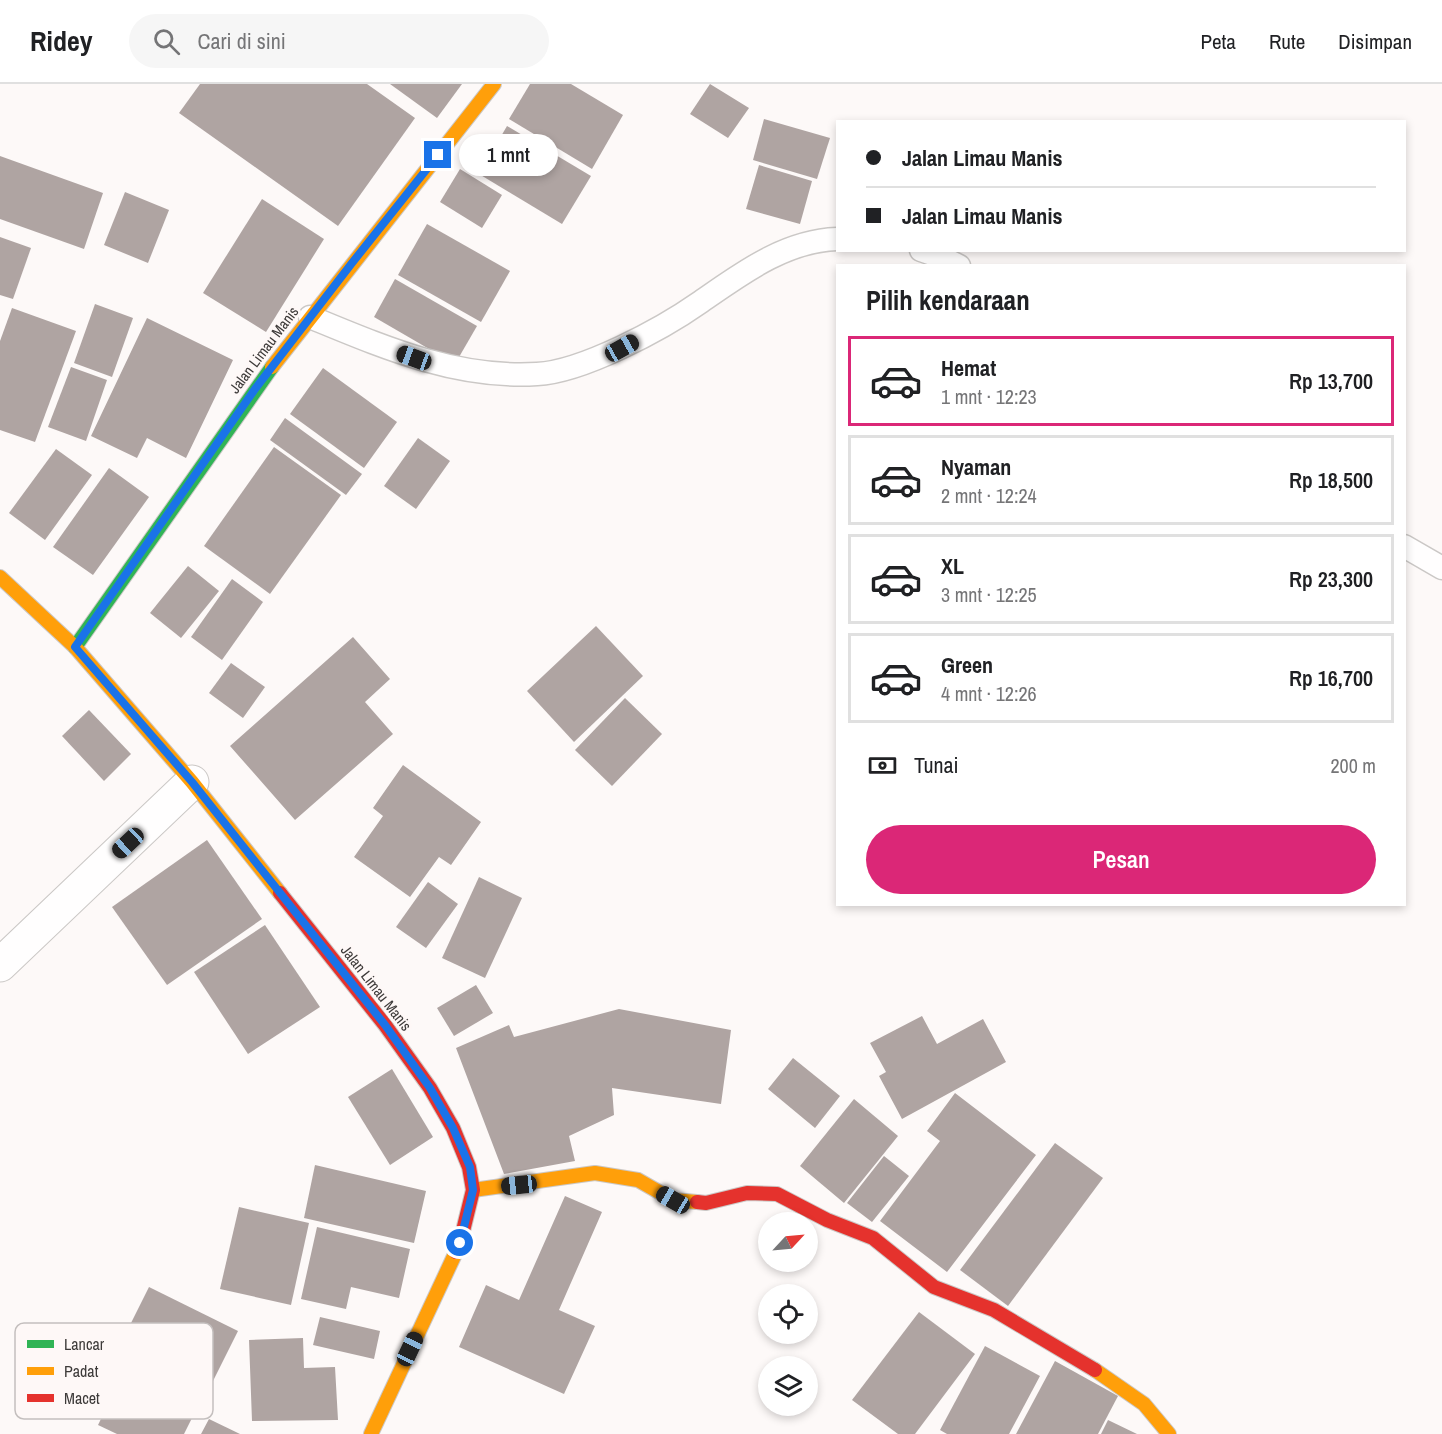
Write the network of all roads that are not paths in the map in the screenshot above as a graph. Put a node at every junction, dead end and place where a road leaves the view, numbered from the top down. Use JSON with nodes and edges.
{"nodes":[{"id":1,"x":494,"y":84,"type":"edge"},
{"id":2,"x":836,"y":239,"type":"edge"},
{"id":3,"x":927,"y":252,"type":"edge"},
{"id":4,"x":955,"y":264,"type":"edge"},
{"id":5,"x":310,"y":316,"type":"junction"},
{"id":6,"x":1406,"y":547,"type":"edge"},
{"id":7,"x":1442,"y":568,"type":"edge"},
{"id":8,"x":0,"y":577,"type":"edge"},
{"id":9,"x":75,"y":647,"type":"junction"},
{"id":10,"x":192,"y":782,"type":"junction"},
{"id":11,"x":0,"y":966,"type":"edge"},
{"id":12,"x":473,"y":1190,"type":"junction"},
{"id":13,"x":370,"y":1434,"type":"edge"},
{"id":14,"x":1169,"y":1434,"type":"edge"}],
"edges":[{"from":1,"to":5,"type":"street","name":"Jalan Limau Manis"},
{"from":2,"to":5,"type":"lane"},
{"from":3,"to":4,"type":"lane"},
{"from":5,"to":9,"type":"street","name":"Jalan Limau Manis"},
{"from":6,"to":7,"type":"lane"},
{"from":8,"to":9,"type":"street","name":"Jalan Limau Manis"},
{"from":9,"to":10,"type":"street","name":"Jalan Limau Manis"},
{"from":10,"to":11,"type":"street"},
{"from":10,"to":12,"type":"street","name":"Jalan Limau Manis"},
{"from":12,"to":13,"type":"street","name":"Jalan Limau Manis"},
{"from":12,"to":14,"type":"street"}]}
